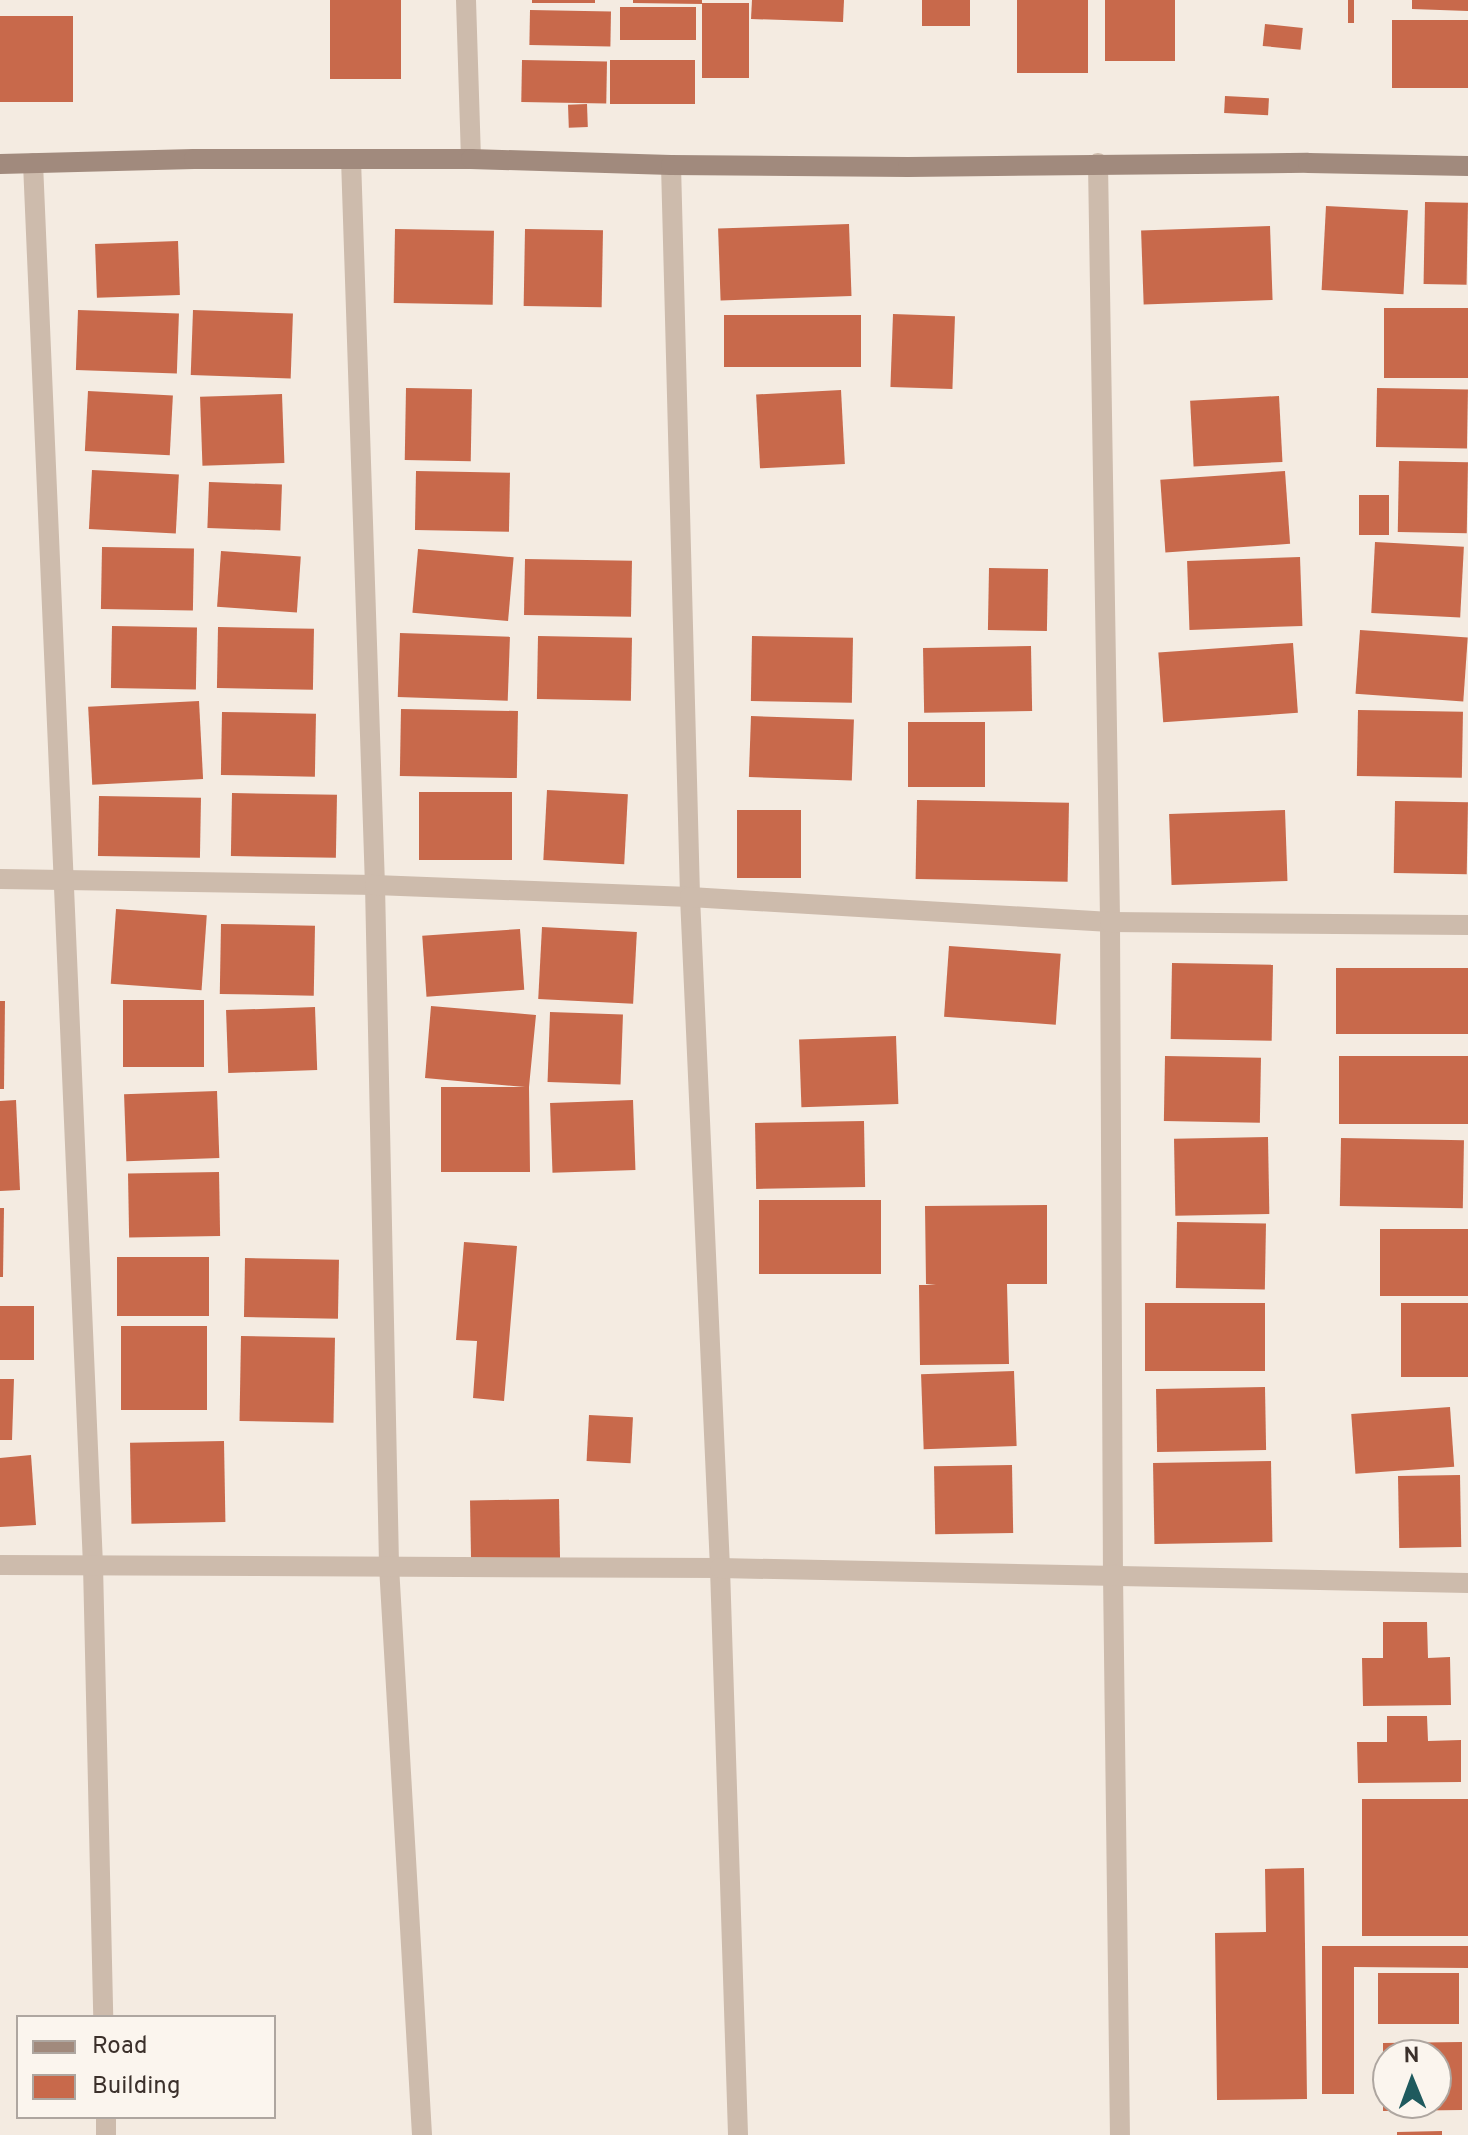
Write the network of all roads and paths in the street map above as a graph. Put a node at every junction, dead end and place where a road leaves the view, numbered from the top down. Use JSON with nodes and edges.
{"nodes":[{"id":1,"x":466,"y":0,"type":"edge"},
{"id":2,"x":351,"y":159,"type":"junction"},
{"id":3,"x":471,"y":159,"type":"junction"},
{"id":4,"x":33,"y":163,"type":"junction"},
{"id":5,"x":1098,"y":163,"type":"junction"},
{"id":6,"x":0,"y":164,"type":"edge"},
{"id":7,"x":671,"y":165,"type":"junction"},
{"id":8,"x":1468,"y":166,"type":"edge"},
{"id":9,"x":0,"y":879,"type":"edge"},
{"id":10,"x":62,"y":879,"type":"junction"},
{"id":11,"x":375,"y":885,"type":"junction"},
{"id":12,"x":690,"y":897,"type":"junction"},
{"id":13,"x":1110,"y":922,"type":"junction"},
{"id":14,"x":1468,"y":925,"type":"edge"},
{"id":15,"x":0,"y":1565,"type":"edge"},
{"id":16,"x":93,"y":1565,"type":"junction"},
{"id":17,"x":389,"y":1566,"type":"junction"},
{"id":18,"x":720,"y":1568,"type":"junction"},
{"id":19,"x":1113,"y":1574,"type":"junction"},
{"id":20,"x":1468,"y":1583,"type":"edge"},
{"id":21,"x":103,"y":2015,"type":"edge"},
{"id":22,"x":422,"y":2135,"type":"edge"},
{"id":23,"x":738,"y":2135,"type":"edge"},
{"id":24,"x":1120,"y":2135,"type":"edge"}],
"edges":[{"from":1,"to":3,"type":"street"},
{"from":2,"to":3,"type":"street"},
{"from":2,"to":4,"type":"street"},
{"from":2,"to":11,"type":"street"},
{"from":3,"to":7,"type":"street"},
{"from":4,"to":6,"type":"street"},
{"from":4,"to":10,"type":"street"},
{"from":5,"to":7,"type":"street"},
{"from":5,"to":8,"type":"street"},
{"from":5,"to":13,"type":"street"},
{"from":7,"to":12,"type":"street"},
{"from":9,"to":10,"type":"street"},
{"from":10,"to":11,"type":"street"},
{"from":10,"to":16,"type":"street"},
{"from":11,"to":12,"type":"street"},
{"from":11,"to":17,"type":"street"},
{"from":12,"to":13,"type":"street"},
{"from":12,"to":18,"type":"street"},
{"from":13,"to":14,"type":"street"},
{"from":13,"to":19,"type":"street"},
{"from":15,"to":16,"type":"street"},
{"from":16,"to":17,"type":"street"},
{"from":16,"to":21,"type":"street"},
{"from":17,"to":18,"type":"street"},
{"from":17,"to":22,"type":"street"},
{"from":18,"to":19,"type":"street"},
{"from":18,"to":23,"type":"street"},
{"from":19,"to":20,"type":"street"},
{"from":19,"to":24,"type":"street"}]}
